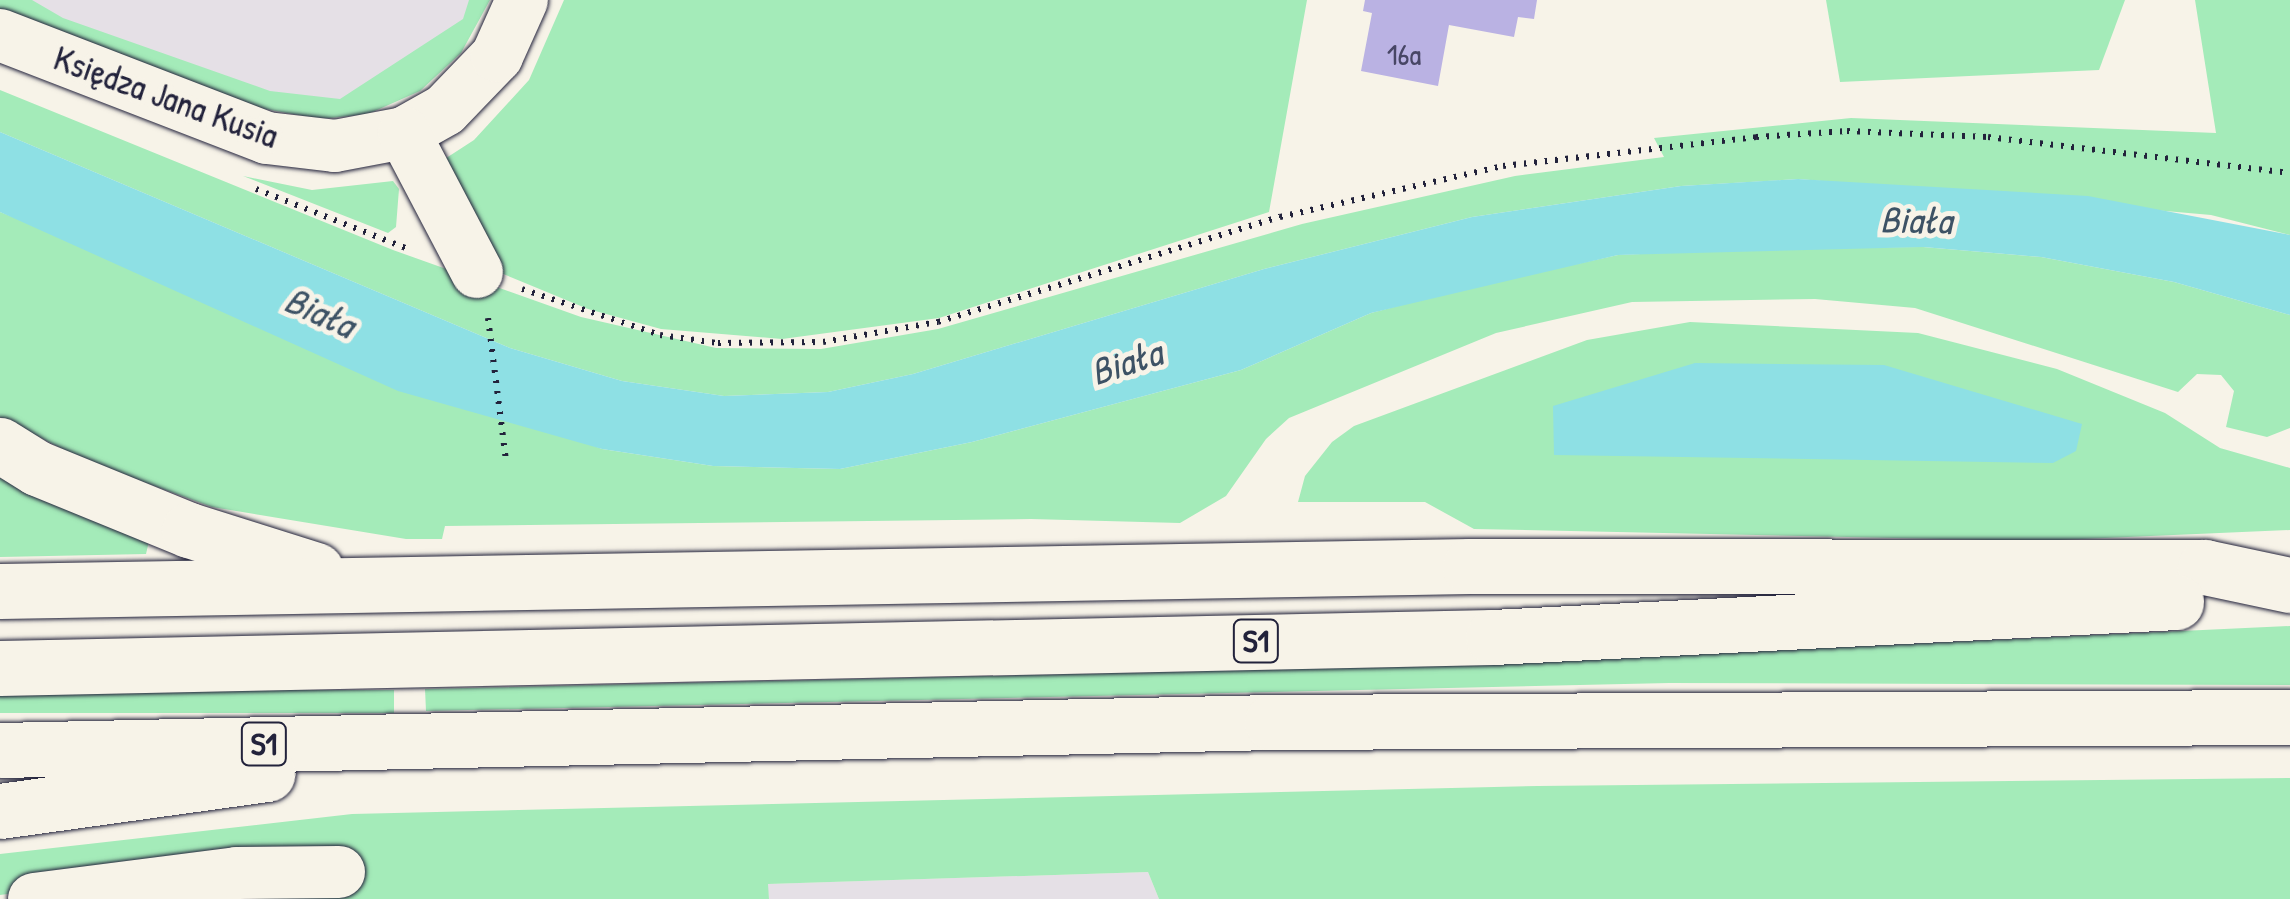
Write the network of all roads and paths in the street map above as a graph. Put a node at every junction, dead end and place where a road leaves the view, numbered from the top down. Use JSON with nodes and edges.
{"nodes":[{"id":1,"x":522,"y":0,"type":"edge"},
{"id":2,"x":0,"y":35,"type":"edge"},
{"id":3,"x":404,"y":133,"type":"junction"},
{"id":4,"x":2290,"y":174,"type":"edge"},
{"id":5,"x":398,"y":246,"type":"dead end"},
{"id":6,"x":482,"y":292,"type":"junction"},
{"id":7,"x":0,"y":445,"type":"edge"},
{"id":8,"x":506,"y":461,"type":"dead end"},
{"id":9,"x":362,"y":585,"type":"junction"},
{"id":10,"x":2290,"y":585,"type":"edge"},
{"id":11,"x":0,"y":590,"type":"edge"},
{"id":12,"x":2290,"y":597,"type":"edge"},
{"id":13,"x":0,"y":668,"type":"edge"},
{"id":14,"x":2290,"y":717,"type":"edge"},
{"id":15,"x":528,"y":738,"type":"junction"},
{"id":16,"x":0,"y":750,"type":"edge"},
{"id":17,"x":0,"y":811,"type":"edge"},
{"id":18,"x":339,"y":872,"type":"dead end"},
{"id":19,"x":236,"y":886,"type":"edge"},
{"id":20,"x":34,"y":899,"type":"edge"}],
"edges":[{"from":1,"to":3,"type":"street"},
{"from":2,"to":3,"type":"street","name":"Księdza Jana Kusia"},
{"from":3,"to":6,"type":"street"},
{"from":4,"to":6,"type":"path"},
{"from":5,"to":6,"type":"path"},
{"from":6,"to":8,"type":"path"},
{"from":7,"to":9,"type":"highway"},
{"from":9,"to":10,"type":"highway"},
{"from":9,"to":11,"type":"highway"},
{"from":12,"to":13,"type":"highway","number":"S1"},
{"from":14,"to":15,"type":"highway","number":"S1"},
{"from":15,"to":16,"type":"highway","number":"S1"},
{"from":15,"to":17,"type":"highway"},
{"from":18,"to":19,"type":"street"},
{"from":19,"to":20,"type":"street"}]}
